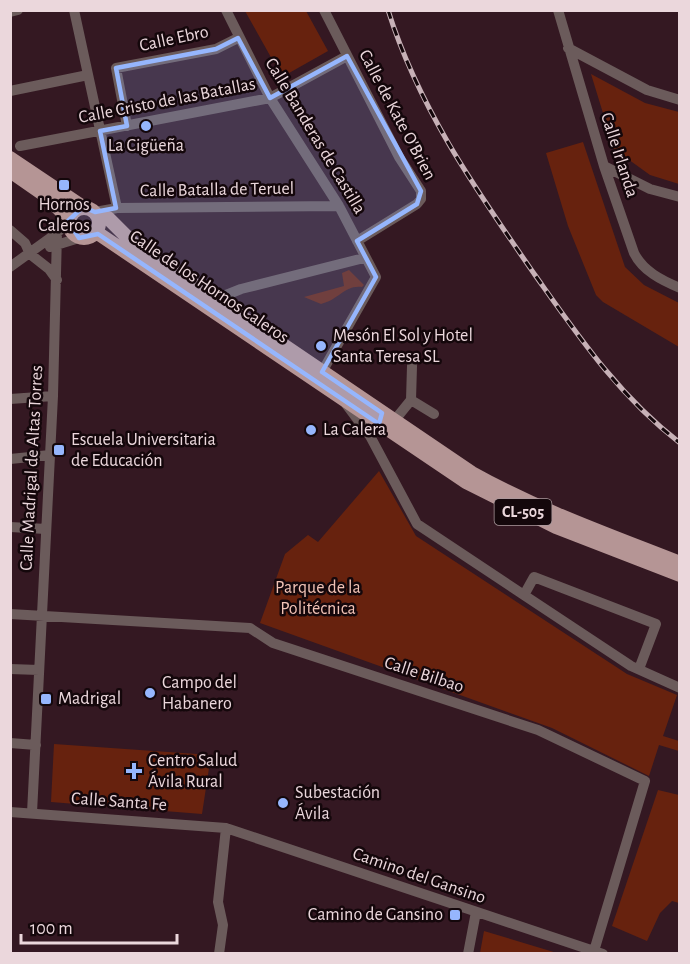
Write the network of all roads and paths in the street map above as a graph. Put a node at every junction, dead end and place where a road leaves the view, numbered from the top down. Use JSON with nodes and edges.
{"nodes":[{"id":1,"x":18,"y":10,"type":"edge"},
{"id":2,"x":74,"y":10,"type":"edge"},
{"id":3,"x":226,"y":10,"type":"edge"},
{"id":4,"x":324,"y":10,"type":"edge"},
{"id":5,"x":558,"y":10,"type":"edge"},
{"id":6,"x":10,"y":12,"type":"edge"},
{"id":7,"x":238,"y":38,"type":"junction"},
{"id":8,"x":568,"y":48,"type":"junction"},
{"id":9,"x":347,"y":56,"type":"junction"},
{"id":10,"x":88,"y":75,"type":"junction"},
{"id":11,"x":10,"y":91,"type":"edge"},
{"id":12,"x":270,"y":98,"type":"junction"},
{"id":13,"x":680,"y":100,"type":"edge"},
{"id":14,"x":127,"y":126,"type":"junction"},
{"id":15,"x":100,"y":131,"type":"junction"},
{"id":16,"x":15,"y":152,"type":"edge"},
{"id":17,"x":604,"y":166,"type":"junction"},
{"id":18,"x":10,"y":171,"type":"edge"},
{"id":19,"x":680,"y":197,"type":"edge"},
{"id":20,"x":339,"y":206,"type":"junction"},
{"id":21,"x":117,"y":208,"type":"junction"},
{"id":22,"x":92,"y":212,"type":"junction"},
{"id":23,"x":69,"y":218,"type":"junction"},
{"id":24,"x":10,"y":230,"type":"edge"},
{"id":25,"x":96,"y":232,"type":"junction"},
{"id":26,"x":57,"y":233,"type":"junction"},
{"id":27,"x":80,"y":238,"type":"junction"},
{"id":28,"x":357,"y":241,"type":"junction"},
{"id":29,"x":56,"y":245,"type":"junction"},
{"id":30,"x":30,"y":254,"type":"junction"},
{"id":31,"x":364,"y":258,"type":"junction"},
{"id":32,"x":10,"y":267,"type":"edge"},
{"id":33,"x":57,"y":280,"type":"junction"},
{"id":34,"x":680,"y":288,"type":"edge"},
{"id":35,"x":216,"y":299,"type":"junction"},
{"id":36,"x":412,"y":366,"type":"dead end"},
{"id":37,"x":322,"y":372,"type":"junction"},
{"id":38,"x":53,"y":396,"type":"junction"},
{"id":39,"x":10,"y":399,"type":"edge"},
{"id":40,"x":343,"y":400,"type":"junction"},
{"id":41,"x":411,"y":400,"type":"junction"},
{"id":42,"x":434,"y":414,"type":"dead end"},
{"id":43,"x":385,"y":419,"type":"junction"},
{"id":44,"x":370,"y":436,"type":"junction"},
{"id":45,"x":50,"y":455,"type":"junction"},
{"id":46,"x":10,"y":459,"type":"edge"},
{"id":47,"x":10,"y":527,"type":"edge"},
{"id":48,"x":46,"y":529,"type":"junction"},
{"id":49,"x":680,"y":563,"type":"edge"},
{"id":50,"x":680,"y":575,"type":"edge"},
{"id":51,"x":524,"y":595,"type":"junction"},
{"id":52,"x":10,"y":614,"type":"edge"},
{"id":53,"x":42,"y":616,"type":"junction"},
{"id":54,"x":10,"y":669,"type":"edge"},
{"id":55,"x":639,"y":669,"type":"junction"},
{"id":56,"x":39,"y":670,"type":"junction"},
{"id":57,"x":680,"y":688,"type":"edge"},
{"id":58,"x":10,"y":743,"type":"edge"},
{"id":59,"x":36,"y":744,"type":"junction"},
{"id":60,"x":10,"y":812,"type":"edge"},
{"id":61,"x":32,"y":813,"type":"junction"},
{"id":62,"x":226,"y":828,"type":"junction"},
{"id":63,"x":476,"y":912,"type":"junction"},
{"id":64,"x":598,"y":952,"type":"edge"},
{"id":65,"x":219,"y":954,"type":"edge"},
{"id":66,"x":468,"y":954,"type":"edge"}],
"edges":[{"from":1,"to":6,"type":"street"},
{"from":2,"to":10,"type":"street"},
{"from":3,"to":7,"type":"street","name":"Calle Banderas de Castilla"},
{"from":4,"to":9,"type":"street","name":"Calle de Kate O'Brien"},
{"from":5,"to":8,"type":"street","name":"Calle Irlanda"},
{"from":7,"to":12,"type":"street","name":"Calle Banderas de Castilla"},
{"from":7,"to":14,"type":"street","name":"Calle Ebro"},
{"from":8,"to":13,"type":"street"},
{"from":8,"to":17,"type":"street","name":"Calle Irlanda"},
{"from":9,"to":12,"type":"street","name":"Calle Cristo de las Batallas"},
{"from":9,"to":28,"type":"street","name":"Calle de Kate O'Brien"},
{"from":10,"to":11,"type":"street"},
{"from":10,"to":15,"type":"street"},
{"from":12,"to":14,"type":"street","name":"Calle Cristo de las Batallas"},
{"from":12,"to":20,"type":"street","name":"Calle Banderas de Castilla"},
{"from":14,"to":15,"type":"street","name":"Calle Cristo de las Batallas"},
{"from":15,"to":16,"type":"street","name":"Calle Cristo de las Batallas"},
{"from":15,"to":21,"type":"street"},
{"from":16,"to":22,"type":"main road","name":"Calle de los Hornos Caleros","number":"CL-505"},
{"from":17,"to":19,"type":"street"},
{"from":17,"to":34,"type":"street","name":"Calle Irlanda"},
{"from":18,"to":23,"type":"main road"},
{"from":20,"to":21,"type":"street","name":"Calle Batalla de Teruel"},
{"from":20,"to":28,"type":"street","name":"Calle Banderas de Castilla"},
{"from":21,"to":22,"type":"street","name":"Calle Batalla de Teruel"},
{"from":22,"to":23,"type":"main road"},
{"from":22,"to":25,"type":"main road"},
{"from":22,"to":35,"type":"main road","name":"Calle de los Hornos Caleros","number":"CL-505"},
{"from":23,"to":26,"type":"street"},
{"from":23,"to":27,"type":"main road"},
{"from":24,"to":30,"type":"street"},
{"from":25,"to":27,"type":"main road"},
{"from":25,"to":40,"type":"main road","name":"Calle de los Hornos Caleros","number":"CL-505"},
{"from":26,"to":29,"type":"street","name":"Calle Madrigal de Altas Torres"},
{"from":26,"to":30,"type":"street"},
{"from":27,"to":29,"type":"street"},
{"from":28,"to":31,"type":"street","name":"Calle Banderas de Castilla"},
{"from":29,"to":30,"type":"street"},
{"from":29,"to":33,"type":"street","name":"Calle Madrigal de Altas Torres"},
{"from":30,"to":32,"type":"street"},
{"from":30,"to":33,"type":"street"},
{"from":31,"to":35,"type":"street"},
{"from":31,"to":37,"type":"street","name":"Calle Banderas de Castilla"},
{"from":33,"to":38,"type":"street","name":"Calle Madrigal de Altas Torres"},
{"from":35,"to":37,"type":"main road","name":"Calle de los Hornos Caleros","number":"CL-505"},
{"from":36,"to":41,"type":"street"},
{"from":37,"to":43,"type":"main road","name":"Calle de los Hornos Caleros","number":"CL-505"},
{"from":38,"to":39,"type":"street"},
{"from":38,"to":45,"type":"street","name":"Calle Madrigal de Altas Torres"},
{"from":40,"to":43,"type":"main road","name":"Calle de los Hornos Caleros","number":"CL-505"},
{"from":40,"to":44,"type":"street"},
{"from":41,"to":42,"type":"street"},
{"from":41,"to":43,"type":"street"},
{"from":43,"to":44,"type":"street"},
{"from":43,"to":49,"type":"main road","name":"Calle de los Hornos Caleros","number":"CL-505"},
{"from":43,"to":50,"type":"main road","name":"Calle de los Hornos Caleros","number":"CL-505"},
{"from":44,"to":51,"type":"street"},
{"from":45,"to":46,"type":"street"},
{"from":45,"to":48,"type":"street","name":"Calle Madrigal de Altas Torres"},
{"from":47,"to":48,"type":"street"},
{"from":48,"to":53,"type":"street","name":"Calle Madrigal de Altas Torres"},
{"from":51,"to":55,"type":"street"},
{"from":51,"to":55,"type":"street"},
{"from":52,"to":53,"type":"street","name":"Calle Bilbao"},
{"from":53,"to":56,"type":"street","name":"Calle Madrigal de Altas Torres"},
{"from":53,"to":64,"type":"street","name":"Calle Bilbao"},
{"from":54,"to":56,"type":"street"},
{"from":55,"to":57,"type":"street"},
{"from":56,"to":59,"type":"street","name":"Calle Madrigal de Altas Torres"},
{"from":58,"to":59,"type":"street"},
{"from":59,"to":61,"type":"street","name":"Calle Madrigal de Altas Torres"},
{"from":60,"to":61,"type":"street","name":"Calle Santa Fe"},
{"from":61,"to":62,"type":"street","name":"Calle Santa Fe"},
{"from":62,"to":63,"type":"street","name":"Camino del Gansino"},
{"from":62,"to":65,"type":"street"},
{"from":63,"to":64,"type":"street","name":"Camino del Gansino"},
{"from":63,"to":66,"type":"street"}]}
